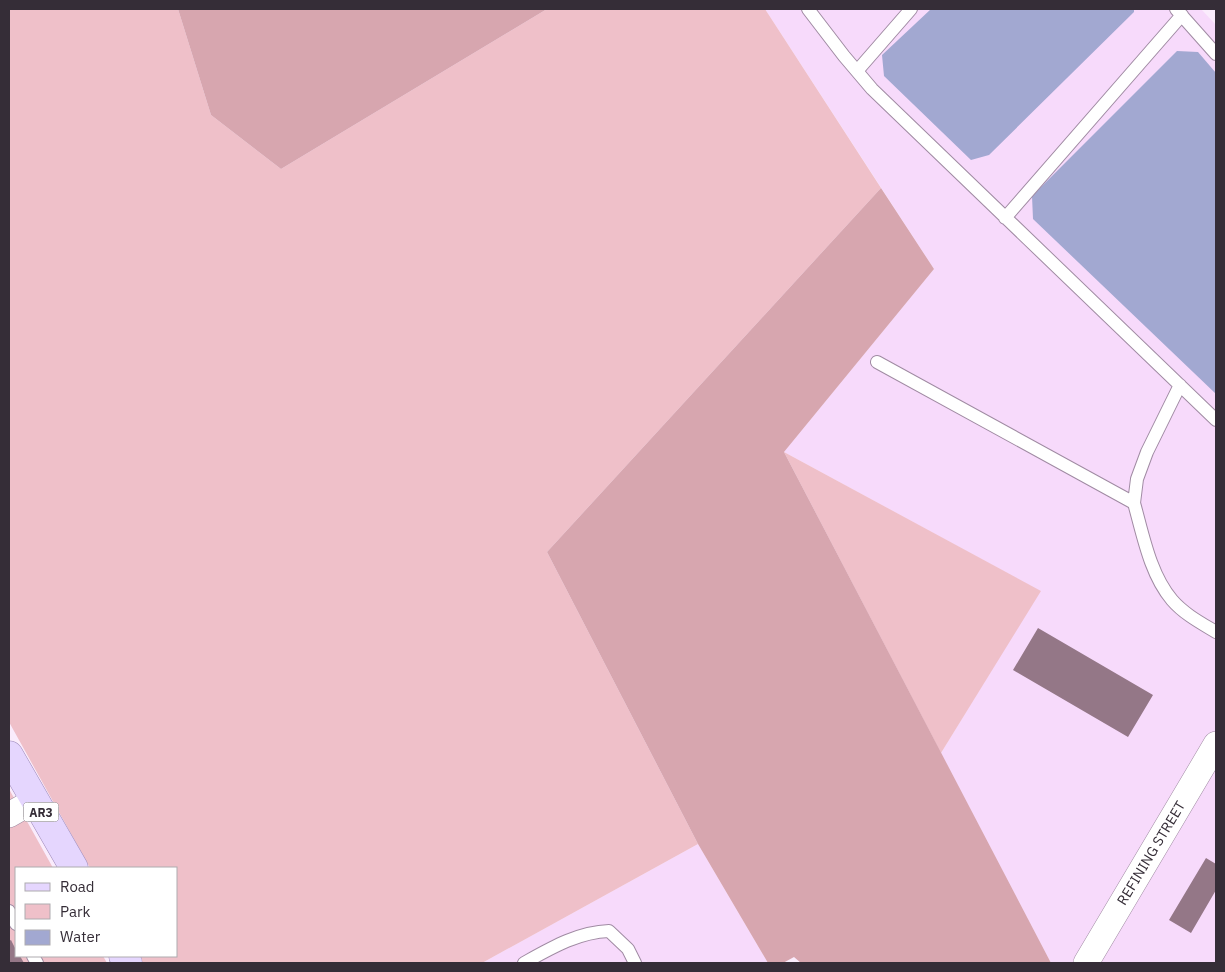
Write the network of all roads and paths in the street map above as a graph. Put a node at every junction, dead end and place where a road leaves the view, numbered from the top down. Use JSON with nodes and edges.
{"nodes":[{"id":1,"x":808,"y":9,"type":"edge"},
{"id":2,"x":911,"y":9,"type":"edge"},
{"id":3,"x":1179,"y":12,"type":"edge"},
{"id":4,"x":1216,"y":54,"type":"edge"},
{"id":5,"x":857,"y":72,"type":"junction"},
{"id":6,"x":1005,"y":218,"type":"junction"},
{"id":7,"x":877,"y":362,"type":"dead end"},
{"id":8,"x":1180,"y":386,"type":"junction"},
{"id":9,"x":1216,"y":420,"type":"edge"},
{"id":10,"x":1134,"y":503,"type":"junction"},
{"id":11,"x":1216,"y":632,"type":"edge"},
{"id":12,"x":1216,"y":744,"type":"edge"},
{"id":13,"x":9,"y":755,"type":"edge"},
{"id":14,"x":35,"y":800,"type":"junction"},
{"id":15,"x":9,"y":815,"type":"edge"},
{"id":16,"x":73,"y":867,"type":"edge"},
{"id":17,"x":9,"y":911,"type":"edge"},
{"id":18,"x":15,"y":922,"type":"edge"},
{"id":19,"x":524,"y":963,"type":"edge"},
{"id":20,"x":635,"y":963,"type":"edge"},
{"id":21,"x":1086,"y":963,"type":"edge"}],
"edges":[{"from":1,"to":5,"type":"lane"},
{"from":2,"to":5,"type":"lane"},
{"from":3,"to":4,"type":"lane"},
{"from":3,"to":6,"type":"lane"},
{"from":5,"to":6,"type":"lane"},
{"from":6,"to":8,"type":"lane"},
{"from":7,"to":10,"type":"lane"},
{"from":8,"to":9,"type":"lane"},
{"from":8,"to":10,"type":"lane"},
{"from":10,"to":11,"type":"lane"},
{"from":12,"to":21,"type":"street","name":"REFINING STREET"},
{"from":13,"to":14,"type":"main road","number":"AR3"},
{"from":14,"to":15,"type":"street"},
{"from":14,"to":16,"type":"main road","number":"AR3"},
{"from":17,"to":18,"type":"lane"},
{"from":19,"to":20,"type":"lane"}]}
